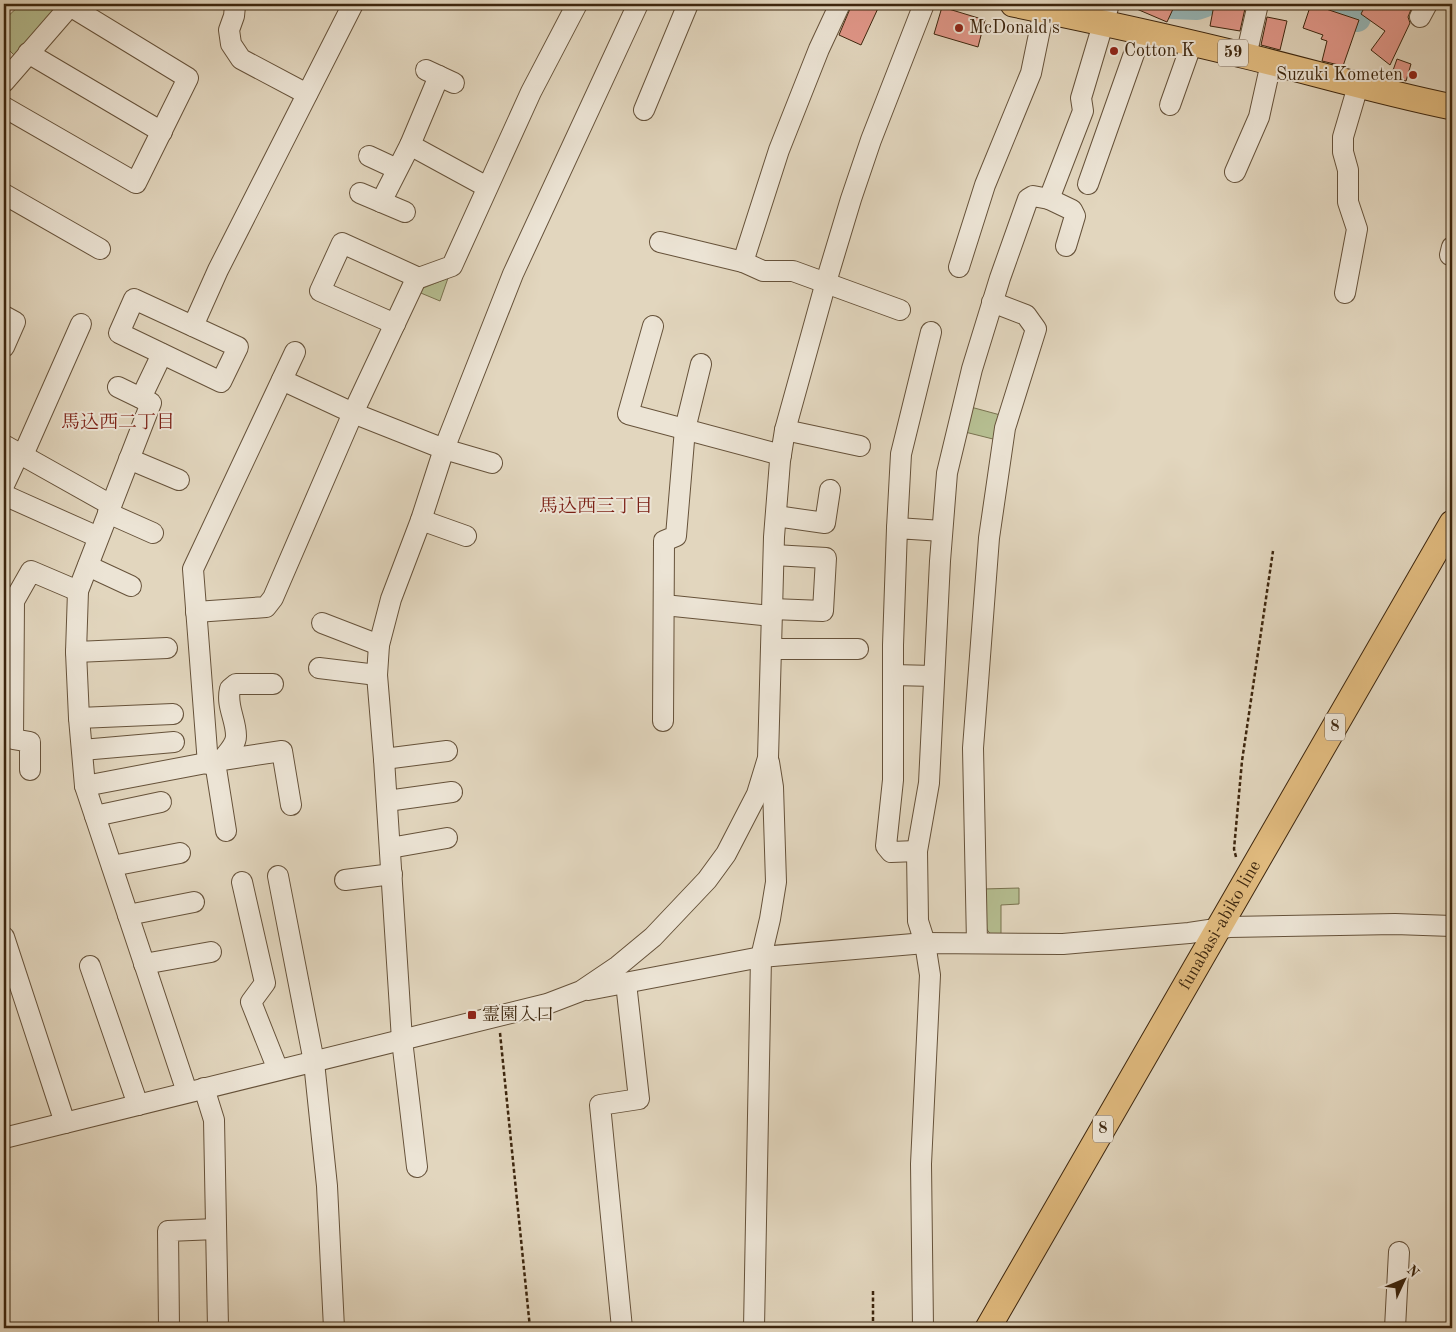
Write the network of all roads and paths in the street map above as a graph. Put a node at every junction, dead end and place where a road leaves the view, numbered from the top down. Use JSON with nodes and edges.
{"nodes":[{"id":1,"x":233,"y":4,"type":"edge"},
{"id":2,"x":353,"y":4,"type":"edge"},
{"id":3,"x":577,"y":4,"type":"edge"},
{"id":4,"x":638,"y":4,"type":"edge"},
{"id":5,"x":688,"y":4,"type":"edge"},
{"id":6,"x":840,"y":4,"type":"edge"},
{"id":7,"x":924,"y":4,"type":"edge"},
{"id":8,"x":1013,"y":4,"type":"edge"},
{"id":9,"x":1258,"y":4,"type":"edge"},
{"id":10,"x":1044,"y":10,"type":"junction"},
{"id":11,"x":1106,"y":13,"type":"edge"},
{"id":12,"x":1142,"y":31,"type":"junction"},
{"id":13,"x":1192,"y":43,"type":"junction"},
{"id":14,"x":28,"y":53,"type":"junction"},
{"id":15,"x":1246,"y":56,"type":"junction"},
{"id":16,"x":1271,"y":63,"type":"junction"},
{"id":17,"x":440,"y":77,"type":"dead end"},
{"id":18,"x":4,"y":82,"type":"edge"},
{"id":19,"x":1358,"y":86,"type":"junction"},
{"id":20,"x":307,"y":94,"type":"junction"},
{"id":21,"x":1170,"y":105,"type":"dead end"},
{"id":22,"x":4,"y":107,"type":"edge"},
{"id":23,"x":1452,"y":107,"type":"edge"},
{"id":24,"x":644,"y":110,"type":"dead end"},
{"id":25,"x":162,"y":132,"type":"junction"},
{"id":26,"x":410,"y":145,"type":"junction"},
{"id":27,"x":369,"y":156,"type":"dead end"},
{"id":28,"x":397,"y":170,"type":"junction"},
{"id":29,"x":1235,"y":172,"type":"dead end"},
{"id":30,"x":1088,"y":184,"type":"dead end"},
{"id":31,"x":487,"y":187,"type":"junction"},
{"id":32,"x":360,"y":193,"type":"dead end"},
{"id":33,"x":4,"y":194,"type":"edge"},
{"id":34,"x":1049,"y":199,"type":"junction"},
{"id":35,"x":381,"y":202,"type":"junction"},
{"id":36,"x":405,"y":212,"type":"dead end"},
{"id":37,"x":660,"y":242,"type":"dead end"},
{"id":38,"x":1066,"y":246,"type":"dead end"},
{"id":39,"x":100,"y":249,"type":"dead end"},
{"id":40,"x":743,"y":262,"type":"junction"},
{"id":41,"x":959,"y":267,"type":"dead end"},
{"id":42,"x":419,"y":278,"type":"junction"},
{"id":43,"x":826,"y":282,"type":"junction"},
{"id":44,"x":1345,"y":293,"type":"dead end"},
{"id":45,"x":992,"y":302,"type":"junction"},
{"id":46,"x":900,"y":310,"type":"dead end"},
{"id":47,"x":4,"y":316,"type":"edge"},
{"id":48,"x":81,"y":324,"type":"dead end"},
{"id":49,"x":395,"y":324,"type":"junction"},
{"id":50,"x":193,"y":326,"type":"junction"},
{"id":51,"x":653,"y":326,"type":"dead end"},
{"id":52,"x":931,"y":332,"type":"dead end"},
{"id":53,"x":4,"y":347,"type":"edge"},
{"id":54,"x":295,"y":352,"type":"dead end"},
{"id":55,"x":162,"y":354,"type":"junction"},
{"id":56,"x":701,"y":364,"type":"dead end"},
{"id":57,"x":282,"y":380,"type":"junction"},
{"id":58,"x":118,"y":387,"type":"dead end"},
{"id":59,"x":141,"y":398,"type":"junction"},
{"id":60,"x":353,"y":413,"type":"junction"},
{"id":61,"x":685,"y":429,"type":"junction"},
{"id":62,"x":785,"y":430,"type":"junction"},
{"id":63,"x":860,"y":446,"type":"dead end"},
{"id":64,"x":444,"y":448,"type":"junction"},
{"id":65,"x":15,"y":451,"type":"edge"},
{"id":66,"x":781,"y":455,"type":"junction"},
{"id":67,"x":129,"y":459,"type":"junction"},
{"id":68,"x":492,"y":463,"type":"dead end"},
{"id":69,"x":179,"y":480,"type":"dead end"},
{"id":70,"x":4,"y":485,"type":"edge"},
{"id":71,"x":830,"y":490,"type":"dead end"},
{"id":72,"x":4,"y":495,"type":"edge"},
{"id":73,"x":109,"y":509,"type":"junction"},
{"id":74,"x":776,"y":516,"type":"junction"},
{"id":75,"x":421,"y":520,"type":"junction"},
{"id":76,"x":897,"y":528,"type":"junction"},
{"id":77,"x":1451,"y":529,"type":"edge"},
{"id":78,"x":942,"y":531,"type":"junction"},
{"id":79,"x":153,"y":533,"type":"dead end"},
{"id":80,"x":466,"y":536,"type":"dead end"},
{"id":81,"x":98,"y":537,"type":"junction"},
{"id":82,"x":1273,"y":551,"type":"dead end"},
{"id":83,"x":774,"y":555,"type":"junction"},
{"id":84,"x":88,"y":566,"type":"junction"},
{"id":85,"x":131,"y":586,"type":"dead end"},
{"id":86,"x":78,"y":592,"type":"junction"},
{"id":87,"x":664,"y":606,"type":"junction"},
{"id":88,"x":196,"y":612,"type":"junction"},
{"id":89,"x":772,"y":612,"type":"junction"},
{"id":90,"x":322,"y":623,"type":"dead end"},
{"id":91,"x":9,"y":645,"type":"edge"},
{"id":92,"x":379,"y":645,"type":"junction"},
{"id":93,"x":167,"y":648,"type":"dead end"},
{"id":94,"x":772,"y":649,"type":"junction"},
{"id":95,"x":858,"y":649,"type":"dead end"},
{"id":96,"x":76,"y":652,"type":"junction"},
{"id":97,"x":319,"y":668,"type":"dead end"},
{"id":98,"x":377,"y":675,"type":"junction"},
{"id":99,"x":893,"y":675,"type":"junction"},
{"id":100,"x":934,"y":676,"type":"junction"},
{"id":101,"x":274,"y":684,"type":"dead end"},
{"id":102,"x":173,"y":714,"type":"dead end"},
{"id":103,"x":79,"y":718,"type":"junction"},
{"id":104,"x":663,"y":721,"type":"dead end"},
{"id":105,"x":174,"y":742,"type":"dead end"},
{"id":106,"x":82,"y":750,"type":"junction"},
{"id":107,"x":447,"y":751,"type":"dead end"},
{"id":108,"x":768,"y":758,"type":"junction"},
{"id":109,"x":384,"y":760,"type":"junction"},
{"id":110,"x":215,"y":762,"type":"junction"},
{"id":111,"x":30,"y":770,"type":"dead end"},
{"id":112,"x":85,"y":786,"type":"junction"},
{"id":113,"x":452,"y":792,"type":"dead end"},
{"id":114,"x":387,"y":801,"type":"junction"},
{"id":115,"x":161,"y":802,"type":"dead end"},
{"id":116,"x":292,"y":805,"type":"dead end"},
{"id":117,"x":95,"y":816,"type":"junction"},
{"id":118,"x":226,"y":831,"type":"dead end"},
{"id":119,"x":447,"y":838,"type":"dead end"},
{"id":120,"x":390,"y":848,"type":"junction"},
{"id":121,"x":917,"y":851,"type":"junction"},
{"id":122,"x":180,"y":853,"type":"dead end"},
{"id":123,"x":112,"y":866,"type":"junction"},
{"id":124,"x":392,"y":874,"type":"junction"},
{"id":125,"x":278,"y":876,"type":"dead end"},
{"id":126,"x":345,"y":880,"type":"dead end"},
{"id":127,"x":242,"y":882,"type":"dead end"},
{"id":128,"x":1243,"y":886,"type":"junction"},
{"id":129,"x":194,"y":902,"type":"dead end"},
{"id":130,"x":128,"y":915,"type":"junction"},
{"id":131,"x":1452,"y":926,"type":"edge"},
{"id":132,"x":1217,"y":930,"type":"junction"},
{"id":133,"x":4,"y":937,"type":"edge"},
{"id":134,"x":925,"y":943,"type":"junction"},
{"id":135,"x":977,"y":943,"type":"junction"},
{"id":136,"x":211,"y":952,"type":"dead end"},
{"id":137,"x":761,"y":956,"type":"junction"},
{"id":138,"x":144,"y":964,"type":"junction"},
{"id":139,"x":90,"y":966,"type":"dead end"},
{"id":140,"x":626,"y":983,"type":"junction"},
{"id":141,"x":581,"y":991,"type":"junction"},
{"id":142,"x":498,"y":1016,"type":"junction"},
{"id":143,"x":402,"y":1040,"type":"junction"},
{"id":144,"x":314,"y":1062,"type":"junction"},
{"id":145,"x":278,"y":1070,"type":"junction"},
{"id":146,"x":196,"y":1090,"type":"junction"},
{"id":147,"x":138,"y":1105,"type":"junction"},
{"id":148,"x":66,"y":1123,"type":"junction"},
{"id":149,"x":4,"y":1138,"type":"edge"},
{"id":150,"x":417,"y":1167,"type":"dead end"},
{"id":151,"x":216,"y":1229,"type":"junction"},
{"id":152,"x":1399,"y":1252,"type":"dead end"},
{"id":153,"x":873,"y":1291,"type":"dead end"},
{"id":154,"x":169,"y":1328,"type":"edge"},
{"id":155,"x":218,"y":1328,"type":"edge"},
{"id":156,"x":334,"y":1328,"type":"edge"},
{"id":157,"x":530,"y":1328,"type":"edge"},
{"id":158,"x":622,"y":1328,"type":"edge"},
{"id":159,"x":754,"y":1328,"type":"edge"},
{"id":160,"x":873,"y":1328,"type":"edge"},
{"id":161,"x":923,"y":1328,"type":"edge"},
{"id":162,"x":988,"y":1328,"type":"edge"},
{"id":163,"x":1394,"y":1328,"type":"edge"}],
"edges":[{"from":1,"to":20,"type":"street"},
{"from":2,"to":20,"type":"street"},
{"from":3,"to":31,"type":"street"},
{"from":4,"to":64,"type":"street"},
{"from":5,"to":24,"type":"street"},
{"from":6,"to":40,"type":"street"},
{"from":7,"to":43,"type":"street"},
{"from":8,"to":10,"type":"main road","number":"59"},
{"from":9,"to":15,"type":"street"},
{"from":10,"to":11,"type":"main road","number":"59"},
{"from":10,"to":41,"type":"street"},
{"from":11,"to":12,"type":"main road","number":"59"},
{"from":11,"to":34,"type":"street"},
{"from":12,"to":13,"type":"main road","number":"59"},
{"from":12,"to":30,"type":"street"},
{"from":13,"to":15,"type":"main road","number":"59"},
{"from":13,"to":21,"type":"street"},
{"from":14,"to":18,"type":"street"},
{"from":14,"to":25,"type":"street"},
{"from":14,"to":25,"type":"street"},
{"from":15,"to":16,"type":"main road","number":"59"},
{"from":16,"to":19,"type":"main road","number":"59"},
{"from":16,"to":29,"type":"street"},
{"from":17,"to":26,"type":"street"},
{"from":19,"to":23,"type":"main road","number":"59"},
{"from":19,"to":44,"type":"street"},
{"from":20,"to":50,"type":"street"},
{"from":22,"to":25,"type":"street"},
{"from":26,"to":28,"type":"street"},
{"from":26,"to":31,"type":"street"},
{"from":27,"to":28,"type":"street"},
{"from":28,"to":35,"type":"street"},
{"from":31,"to":42,"type":"street"},
{"from":32,"to":35,"type":"street"},
{"from":33,"to":39,"type":"street"},
{"from":34,"to":38,"type":"street"},
{"from":34,"to":45,"type":"street"},
{"from":35,"to":36,"type":"street"},
{"from":37,"to":40,"type":"street"},
{"from":40,"to":43,"type":"street"},
{"from":42,"to":49,"type":"street"},
{"from":42,"to":49,"type":"street"},
{"from":43,"to":46,"type":"street"},
{"from":43,"to":62,"type":"street"},
{"from":45,"to":78,"type":"street"},
{"from":45,"to":135,"type":"street"},
{"from":47,"to":53,"type":"street"},
{"from":48,"to":65,"type":"street"},
{"from":49,"to":60,"type":"street"},
{"from":50,"to":55,"type":"street"},
{"from":50,"to":55,"type":"street"},
{"from":51,"to":61,"type":"street"},
{"from":52,"to":76,"type":"street"},
{"from":54,"to":57,"type":"street"},
{"from":55,"to":59,"type":"street"},
{"from":56,"to":61,"type":"street"},
{"from":57,"to":60,"type":"street"},
{"from":57,"to":88,"type":"street"},
{"from":58,"to":59,"type":"street"},
{"from":59,"to":67,"type":"street"},
{"from":60,"to":64,"type":"street"},
{"from":60,"to":88,"type":"street"},
{"from":61,"to":66,"type":"street"},
{"from":61,"to":87,"type":"street"},
{"from":62,"to":63,"type":"street"},
{"from":62,"to":66,"type":"street"},
{"from":64,"to":68,"type":"street"},
{"from":64,"to":75,"type":"street"},
{"from":65,"to":70,"type":"street"},
{"from":65,"to":73,"type":"street"},
{"from":66,"to":74,"type":"street"},
{"from":67,"to":69,"type":"street"},
{"from":67,"to":73,"type":"street"},
{"from":71,"to":74,"type":"street"},
{"from":72,"to":81,"type":"street"},
{"from":73,"to":79,"type":"street"},
{"from":73,"to":81,"type":"street"},
{"from":74,"to":83,"type":"street"},
{"from":75,"to":80,"type":"street"},
{"from":75,"to":92,"type":"street"},
{"from":76,"to":78,"type":"street"},
{"from":76,"to":99,"type":"street"},
{"from":77,"to":128,"type":"main road","name":"funabasi-abiko line","number":"8"},
{"from":78,"to":100,"type":"street"},
{"from":81,"to":84,"type":"street"},
{"from":82,"to":128,"type":"path"},
{"from":83,"to":89,"type":"street"},
{"from":83,"to":89,"type":"street"},
{"from":84,"to":85,"type":"street"},
{"from":84,"to":86,"type":"street"},
{"from":86,"to":91,"type":"street"},
{"from":86,"to":96,"type":"street"},
{"from":87,"to":89,"type":"street"},
{"from":87,"to":104,"type":"street"},
{"from":88,"to":110,"type":"street"},
{"from":89,"to":94,"type":"street"},
{"from":90,"to":92,"type":"street"},
{"from":91,"to":111,"type":"street"},
{"from":92,"to":98,"type":"street"},
{"from":93,"to":96,"type":"street"},
{"from":94,"to":95,"type":"street"},
{"from":94,"to":108,"type":"street"},
{"from":96,"to":103,"type":"street"},
{"from":97,"to":98,"type":"street"},
{"from":98,"to":109,"type":"street"},
{"from":99,"to":100,"type":"street"},
{"from":99,"to":121,"type":"street"},
{"from":100,"to":121,"type":"street"},
{"from":101,"to":110,"type":"street"},
{"from":102,"to":103,"type":"street"},
{"from":103,"to":106,"type":"street"},
{"from":105,"to":106,"type":"street"},
{"from":106,"to":112,"type":"street"},
{"from":107,"to":109,"type":"street"},
{"from":108,"to":137,"type":"street"},
{"from":108,"to":141,"type":"street"},
{"from":109,"to":114,"type":"street"},
{"from":110,"to":112,"type":"street"},
{"from":110,"to":116,"type":"street"},
{"from":110,"to":118,"type":"street"},
{"from":112,"to":117,"type":"street"},
{"from":113,"to":114,"type":"street"},
{"from":114,"to":120,"type":"street"},
{"from":115,"to":117,"type":"street"},
{"from":117,"to":123,"type":"street"},
{"from":119,"to":120,"type":"street"},
{"from":120,"to":124,"type":"street"},
{"from":121,"to":134,"type":"street"},
{"from":122,"to":123,"type":"street"},
{"from":123,"to":130,"type":"street"},
{"from":124,"to":126,"type":"street"},
{"from":124,"to":143,"type":"street"},
{"from":125,"to":144,"type":"street"},
{"from":127,"to":145,"type":"street"},
{"from":128,"to":132,"type":"main road","name":"funabasi-abiko line","number":"8"},
{"from":129,"to":130,"type":"street"},
{"from":130,"to":138,"type":"street"},
{"from":131,"to":132,"type":"street"},
{"from":132,"to":135,"type":"street"},
{"from":132,"to":162,"type":"main road","name":"funabasi-abiko line","number":"8"},
{"from":133,"to":148,"type":"street"},
{"from":134,"to":135,"type":"street"},
{"from":134,"to":137,"type":"street"},
{"from":134,"to":161,"type":"street"},
{"from":136,"to":138,"type":"street"},
{"from":137,"to":140,"type":"street"},
{"from":137,"to":159,"type":"street"},
{"from":138,"to":146,"type":"street"},
{"from":139,"to":147,"type":"street"},
{"from":140,"to":141,"type":"street"},
{"from":140,"to":158,"type":"street"},
{"from":141,"to":142,"type":"street"},
{"from":142,"to":143,"type":"street"},
{"from":142,"to":157,"type":"path"},
{"from":143,"to":144,"type":"street"},
{"from":143,"to":150,"type":"street"},
{"from":144,"to":145,"type":"street"},
{"from":144,"to":156,"type":"street"},
{"from":145,"to":146,"type":"street"},
{"from":146,"to":147,"type":"street"},
{"from":146,"to":151,"type":"street"},
{"from":147,"to":148,"type":"street"},
{"from":148,"to":149,"type":"street"},
{"from":151,"to":154,"type":"street"},
{"from":151,"to":155,"type":"street"},
{"from":152,"to":163,"type":"street"},
{"from":153,"to":160,"type":"path"}]}
